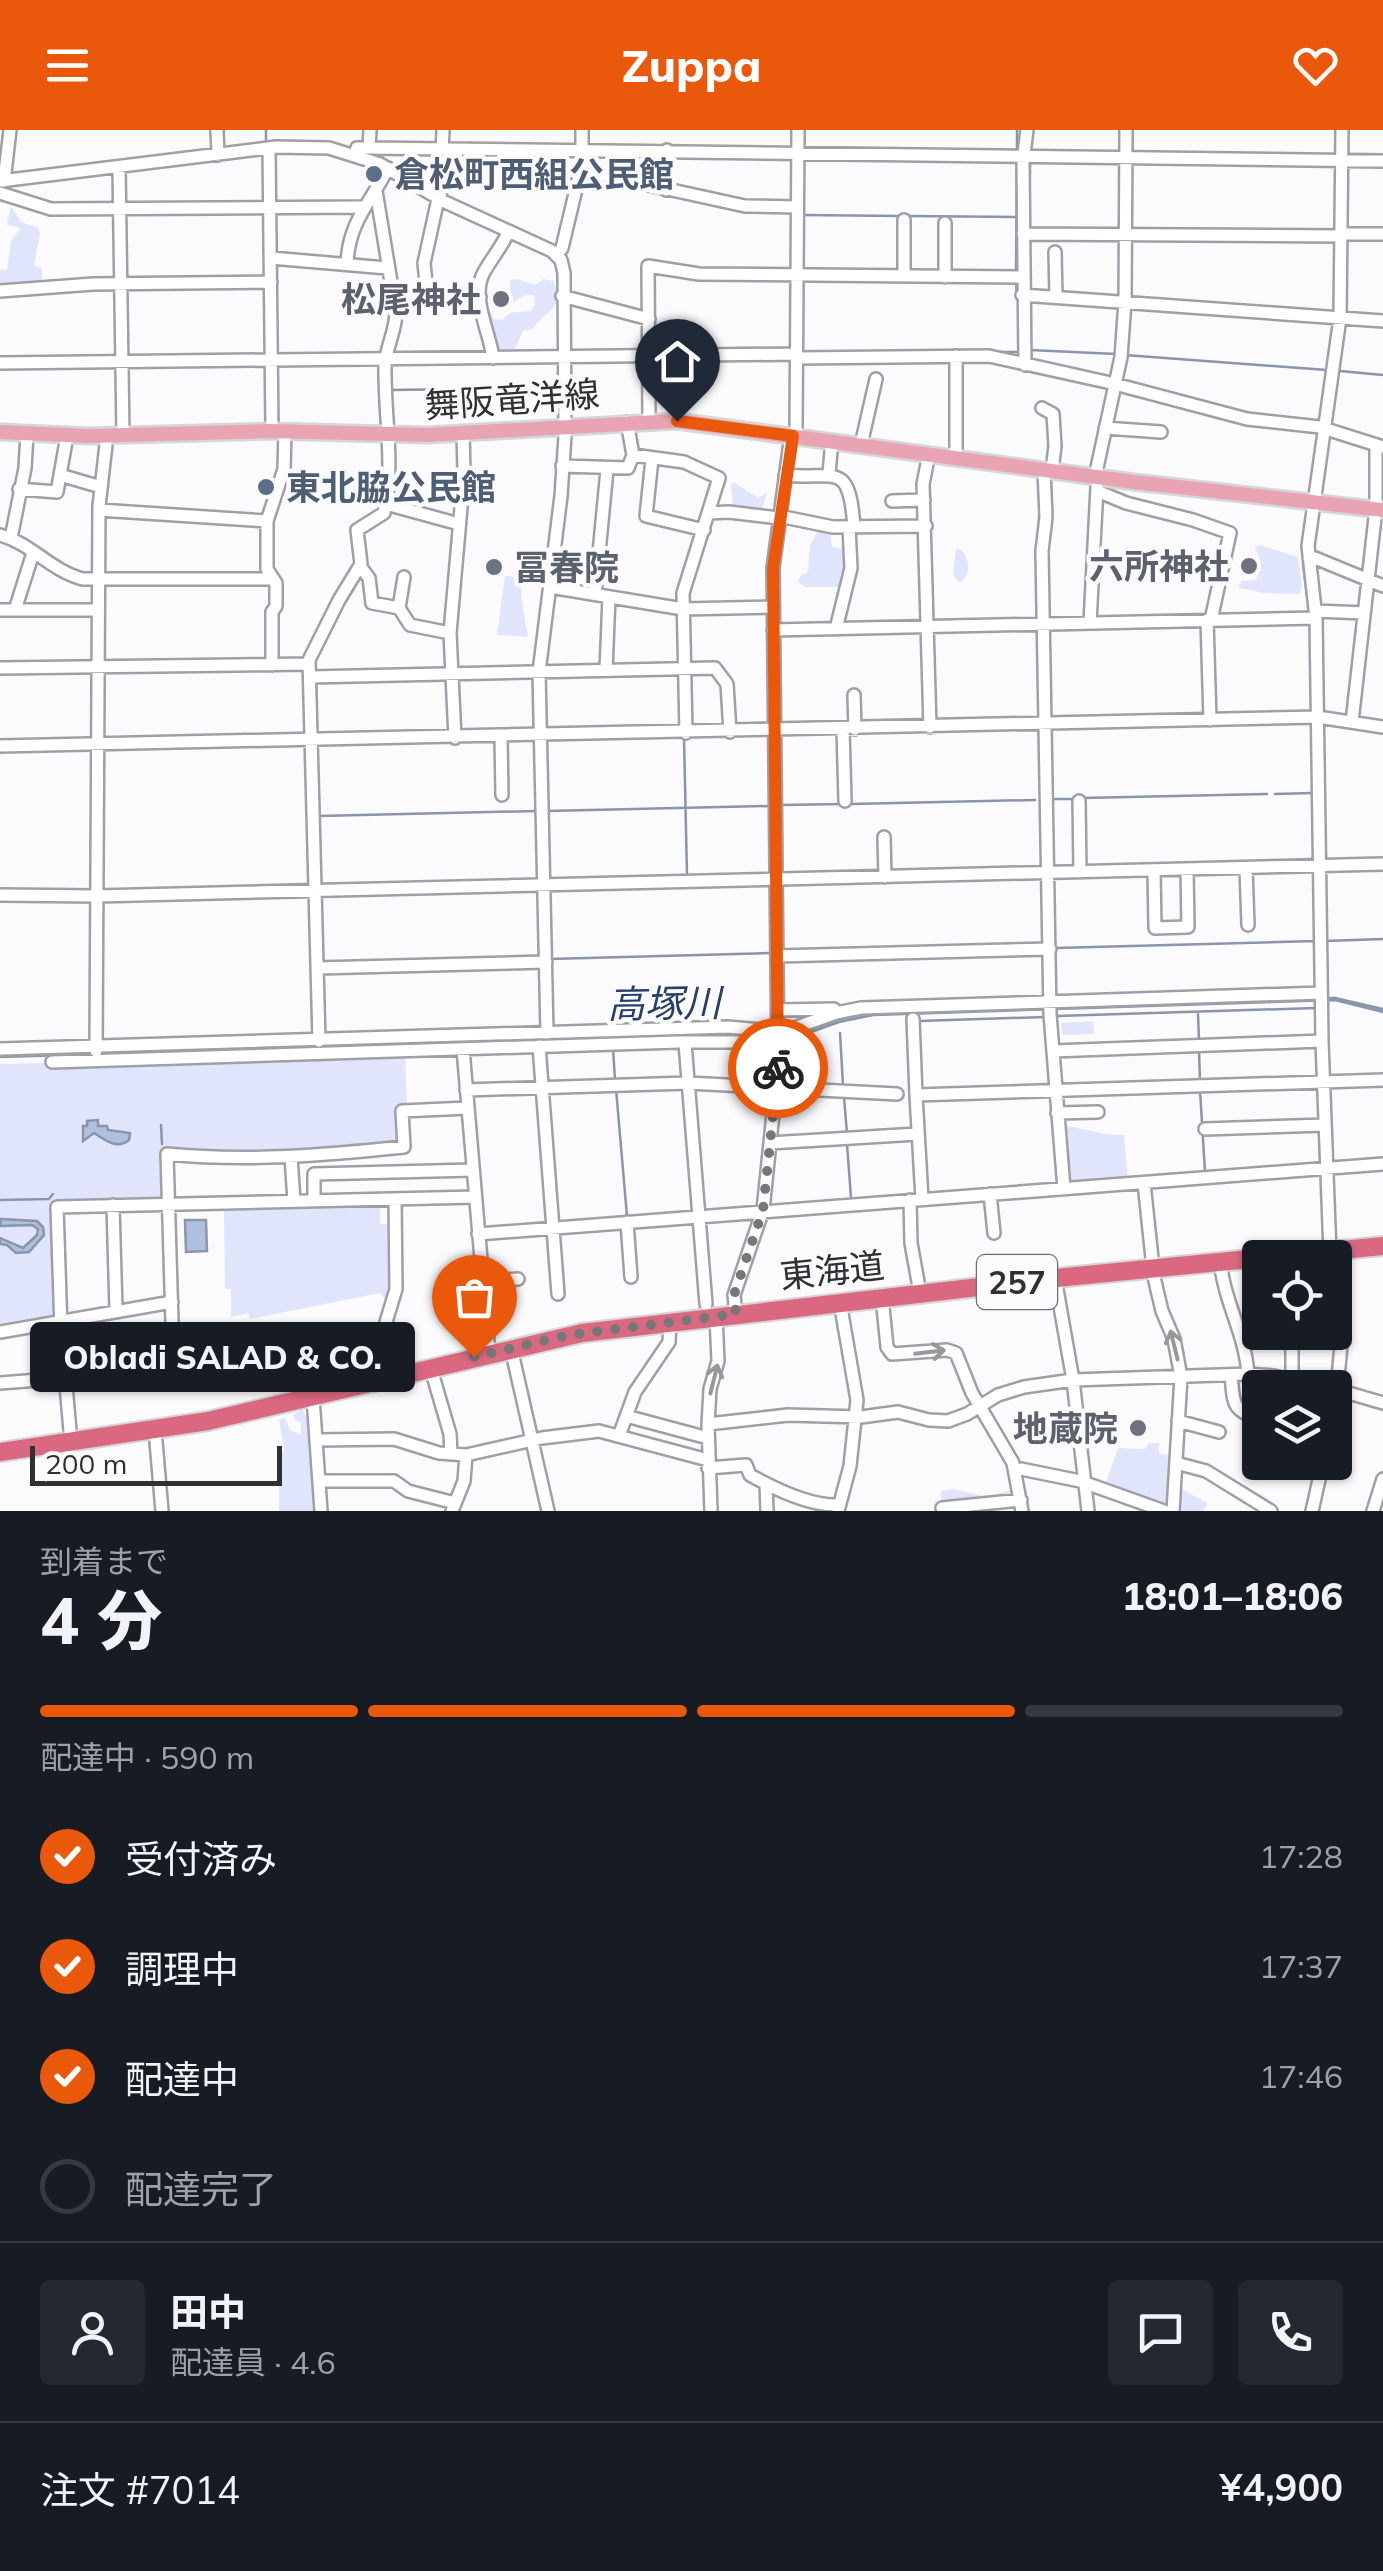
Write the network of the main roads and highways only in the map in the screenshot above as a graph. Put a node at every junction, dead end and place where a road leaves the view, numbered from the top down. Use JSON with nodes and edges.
{"nodes":[{"id":1,"x":0,"y":432,"type":"edge"},
{"id":2,"x":1380,"y":510,"type":"edge"},
{"id":3,"x":1383,"y":1246,"type":"edge"},
{"id":4,"x":1352,"y":1250,"type":"edge"},
{"id":5,"x":1242,"y":1258,"type":"edge"},
{"id":6,"x":0,"y":1452,"type":"edge"}],
"edges":[{"from":1,"to":2,"type":"main road","name":"舞阪竜洋線"},
{"from":3,"to":4,"type":"highway","name":"東海道","number":"257"},
{"from":5,"to":6,"type":"highway","name":"東海道","number":"257"}]}
